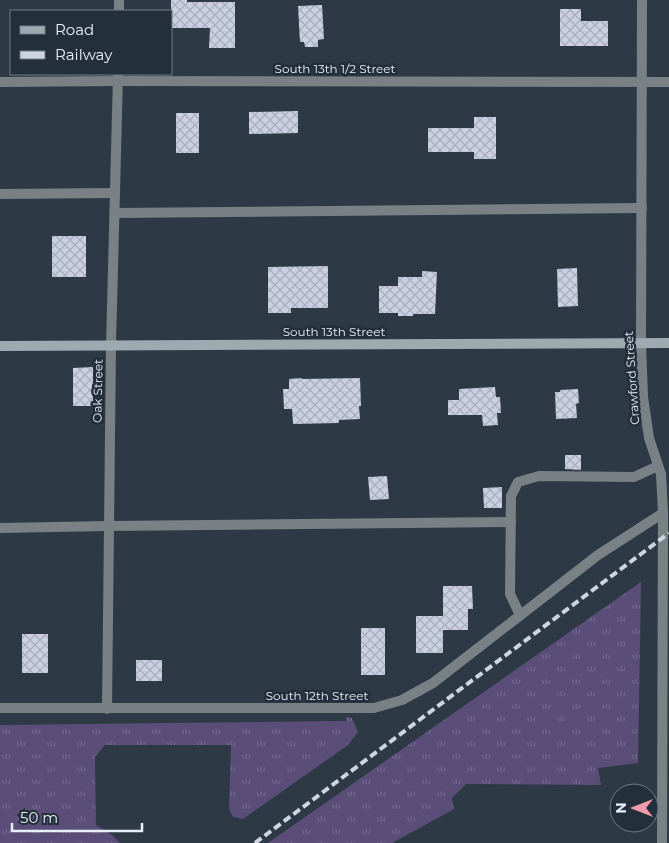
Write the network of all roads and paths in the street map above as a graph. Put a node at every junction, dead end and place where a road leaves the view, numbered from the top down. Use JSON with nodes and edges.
{"nodes":[{"id":1,"x":642,"y":0,"type":"edge"},
{"id":2,"x":118,"y":77,"type":"edge"},
{"id":3,"x":0,"y":82,"type":"edge"},
{"id":4,"x":642,"y":82,"type":"junction"},
{"id":5,"x":669,"y":82,"type":"edge"},
{"id":6,"x":115,"y":193,"type":"junction"},
{"id":7,"x":0,"y":194,"type":"edge"},
{"id":8,"x":642,"y":208,"type":"junction"},
{"id":9,"x":115,"y":213,"type":"junction"},
{"id":10,"x":641,"y":343,"type":"junction"},
{"id":11,"x":669,"y":343,"type":"edge"},
{"id":12,"x":111,"y":345,"type":"junction"},
{"id":13,"x":0,"y":346,"type":"edge"},
{"id":14,"x":658,"y":466,"type":"junction"},
{"id":15,"x":663,"y":513,"type":"junction"},
{"id":16,"x":511,"y":522,"type":"junction"},
{"id":17,"x":109,"y":526,"type":"junction"},
{"id":18,"x":0,"y":528,"type":"edge"},
{"id":19,"x":520,"y":615,"type":"junction"},
{"id":20,"x":0,"y":708,"type":"edge"},
{"id":21,"x":107,"y":709,"type":"junction"},
{"id":22,"x":662,"y":843,"type":"edge"}],
"edges":[{"from":1,"to":4,"type":"street","name":"Crawford Street"},
{"from":2,"to":3,"type":"street","name":"South 13th 1/2 Street"},
{"from":2,"to":4,"type":"street","name":"South 13th 1/2 Street"},
{"from":2,"to":6,"type":"street","name":"Oak Street"},
{"from":4,"to":5,"type":"street","name":"South 13th 1/2 Street"},
{"from":4,"to":8,"type":"street","name":"Crawford Street"},
{"from":6,"to":7,"type":"street"},
{"from":6,"to":9,"type":"street","name":"Oak Street"},
{"from":8,"to":9,"type":"street"},
{"from":8,"to":10,"type":"street","name":"Crawford Street"},
{"from":9,"to":12,"type":"street","name":"Oak Street"},
{"from":10,"to":11,"type":"main road","name":"South 13th Street"},
{"from":10,"to":12,"type":"main road","name":"South 13th Street"},
{"from":10,"to":14,"type":"street","name":"Crawford Street"},
{"from":12,"to":13,"type":"main road","name":"South 13th Street"},
{"from":12,"to":17,"type":"street","name":"Oak Street"},
{"from":14,"to":15,"type":"street","name":"Crawford Street"},
{"from":14,"to":16,"type":"street"},
{"from":15,"to":19,"type":"street","name":"South 12th Street"},
{"from":15,"to":22,"type":"street","name":"Crawford Street"},
{"from":16,"to":17,"type":"street"},
{"from":16,"to":19,"type":"street"},
{"from":17,"to":18,"type":"street"},
{"from":17,"to":21,"type":"street","name":"Oak Street"},
{"from":19,"to":21,"type":"street","name":"South 12th Street"},
{"from":20,"to":21,"type":"street","name":"South 12th Street"}]}
